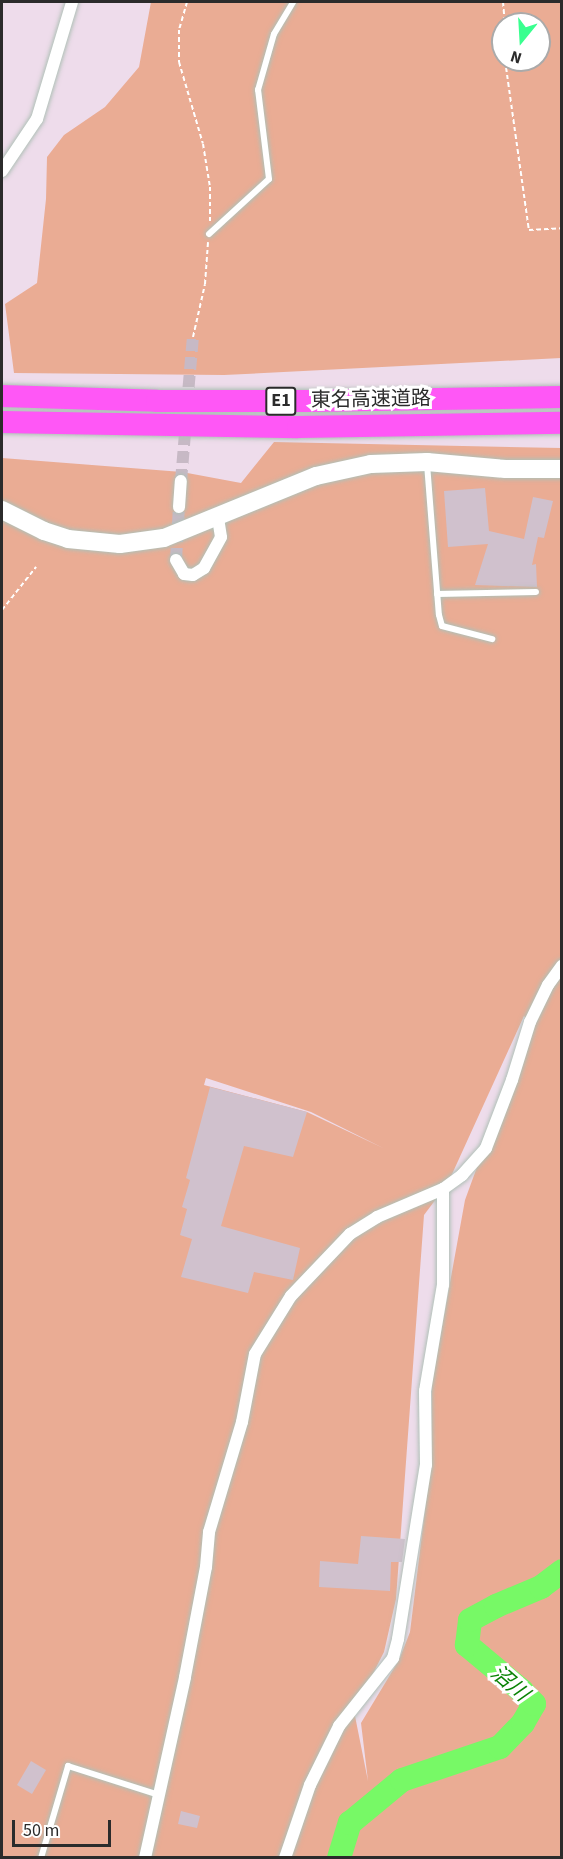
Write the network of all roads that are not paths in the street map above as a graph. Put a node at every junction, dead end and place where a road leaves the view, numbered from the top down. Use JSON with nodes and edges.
{"nodes":[{"id":1,"x":72,"y":2,"type":"edge"},
{"id":2,"x":293,"y":2,"type":"edge"},
{"id":3,"x":2,"y":171,"type":"edge"},
{"id":4,"x":209,"y":234,"type":"road end"},
{"id":5,"x":2,"y":396,"type":"edge"},
{"id":6,"x":561,"y":397,"type":"edge"},
{"id":7,"x":2,"y":422,"type":"edge"},
{"id":8,"x":561,"y":423,"type":"edge"},
{"id":9,"x":427,"y":462,"type":"junction"},
{"id":10,"x":561,"y":469,"type":"edge"},
{"id":11,"x":181,"y":481,"type":"tunnel mouth"},
{"id":12,"x":179,"y":507,"type":"tunnel mouth"},
{"id":13,"x":2,"y":510,"type":"edge"},
{"id":14,"x":218,"y":518,"type":"junction"},
{"id":15,"x":176,"y":560,"type":"dead end"},
{"id":16,"x":536,"y":592,"type":"dead end"},
{"id":17,"x":437,"y":594,"type":"junction"},
{"id":18,"x":492,"y":639,"type":"dead end"},
{"id":19,"x":561,"y":966,"type":"edge"},
{"id":20,"x":442,"y":1189,"type":"junction"},
{"id":21,"x":159,"y":1795,"type":"junction"},
{"id":22,"x":41,"y":1857,"type":"edge"},
{"id":23,"x":145,"y":1857,"type":"edge"},
{"id":24,"x":285,"y":1857,"type":"edge"}],
"edges":[{"from":1,"to":3,"type":"street"},
{"from":2,"to":4,"type":"lane"},
{"from":5,"to":6,"type":"highway","name":"東名高速道路","number":"E1"},
{"from":7,"to":8,"type":"highway","name":"東名高速道路","number":"E1"},
{"from":9,"to":10,"type":"street"},
{"from":9,"to":14,"type":"street"},
{"from":9,"to":17,"type":"lane"},
{"from":11,"to":12,"type":"street"},
{"from":13,"to":14,"type":"street"},
{"from":14,"to":15,"type":"street"},
{"from":16,"to":17,"type":"lane"},
{"from":17,"to":18,"type":"lane"},
{"from":19,"to":20,"type":"street"},
{"from":20,"to":21,"type":"street"},
{"from":20,"to":24,"type":"street"},
{"from":21,"to":22,"type":"lane"},
{"from":21,"to":23,"type":"street"}]}
